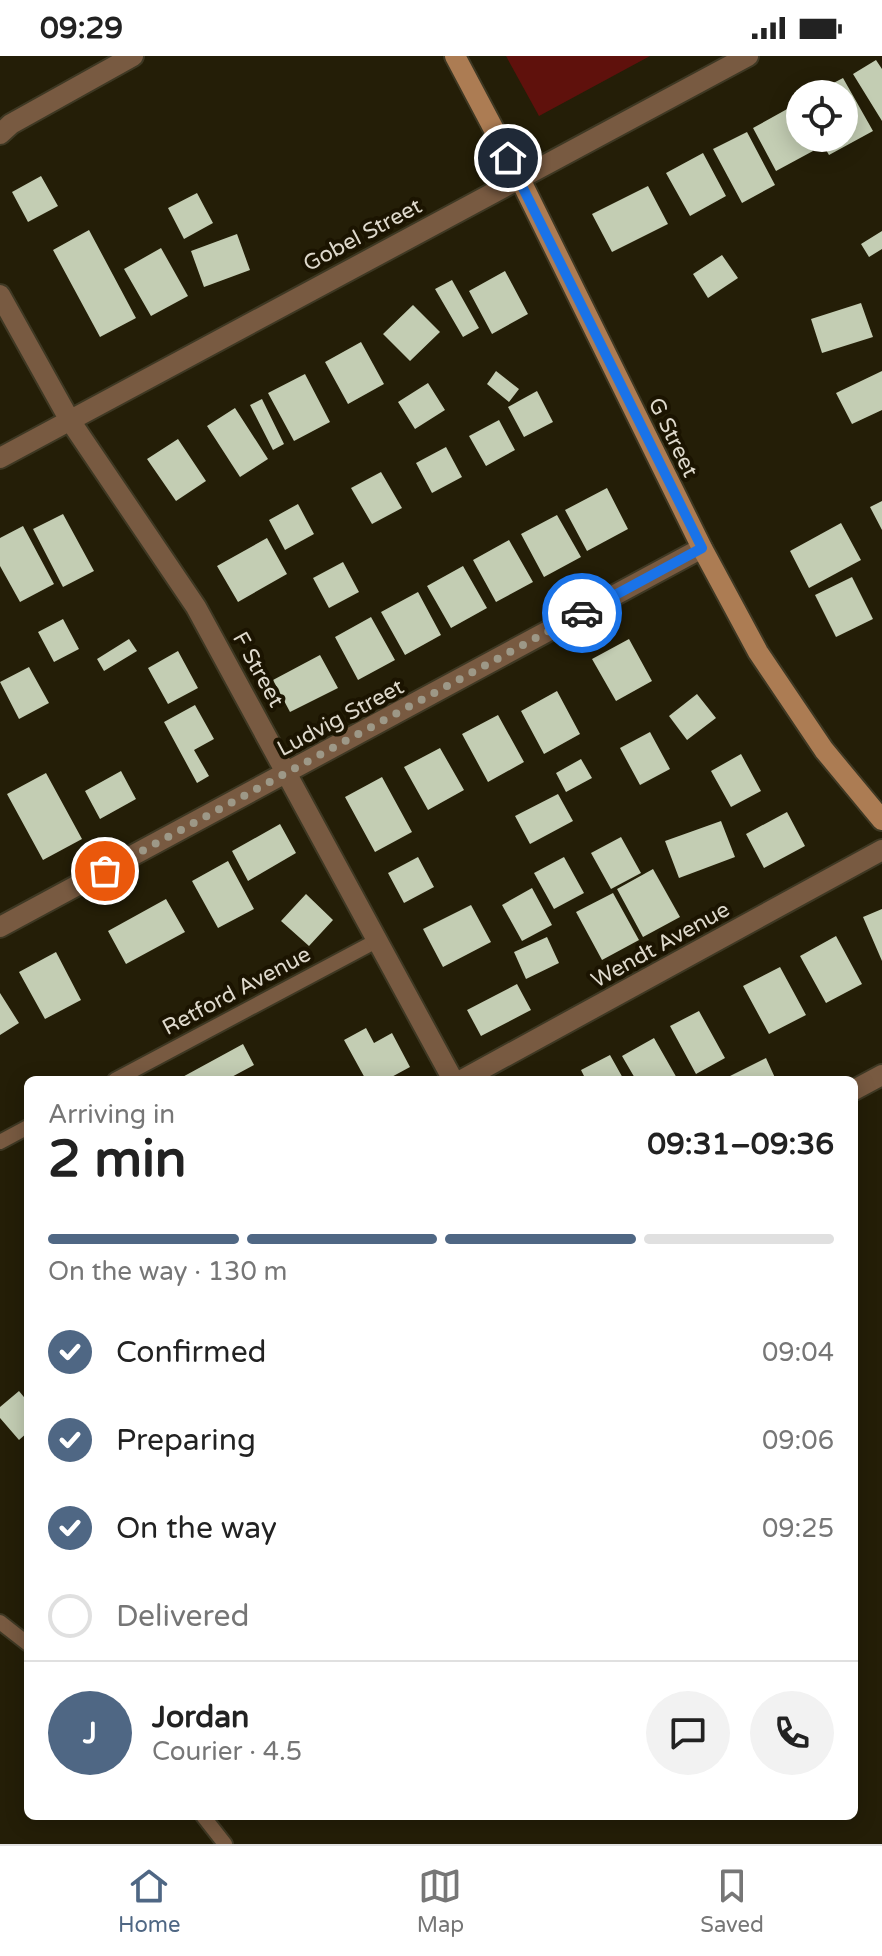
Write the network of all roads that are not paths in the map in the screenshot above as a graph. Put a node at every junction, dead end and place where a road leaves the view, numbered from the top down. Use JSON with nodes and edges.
{"nodes":[{"id":1,"x":133,"y":56,"type":"edge"},
{"id":2,"x":455,"y":56,"type":"edge"},
{"id":3,"x":748,"y":56,"type":"edge"},
{"id":4,"x":0,"y":134,"type":"edge"},
{"id":5,"x":519,"y":177,"type":"junction"},
{"id":6,"x":0,"y":295,"type":"edge"},
{"id":7,"x":69,"y":419,"type":"junction"},
{"id":8,"x":0,"y":458,"type":"edge"},
{"id":9,"x":702,"y":548,"type":"junction"},
{"id":10,"x":288,"y":773,"type":"junction"},
{"id":11,"x":882,"y":820,"type":"edge"},
{"id":12,"x":882,"y":850,"type":"edge"},
{"id":13,"x":0,"y":927,"type":"edge"},
{"id":14,"x":378,"y":940,"type":"junction"},
{"id":15,"x":882,"y":1075,"type":"edge"},
{"id":16,"x":123,"y":1076,"type":"edge"},
{"id":17,"x":451,"y":1076,"type":"edge"},
{"id":18,"x":469,"y":1076,"type":"edge"},
{"id":19,"x":858,"y":1088,"type":"edge"},
{"id":20,"x":24,"y":1129,"type":"edge"},
{"id":21,"x":0,"y":1142,"type":"edge"},
{"id":22,"x":0,"y":1622,"type":"edge"},
{"id":23,"x":24,"y":1641,"type":"edge"},
{"id":24,"x":206,"y":1820,"type":"edge"},
{"id":25,"x":225,"y":1844,"type":"edge"}],
"edges":[{"from":1,"to":4,"type":"street"},
{"from":2,"to":5,"type":"street","name":"G Street"},
{"from":3,"to":5,"type":"street","name":"Gobel Street"},
{"from":5,"to":7,"type":"street","name":"Gobel Street"},
{"from":5,"to":9,"type":"street","name":"G Street"},
{"from":6,"to":7,"type":"street","name":"F Street"},
{"from":7,"to":8,"type":"street","name":"Gobel Street"},
{"from":7,"to":10,"type":"street","name":"F Street"},
{"from":9,"to":10,"type":"street","name":"Ludvig Street"},
{"from":9,"to":11,"type":"street","name":"G Street"},
{"from":10,"to":13,"type":"street","name":"Ludvig Street"},
{"from":10,"to":14,"type":"street","name":"F Street"},
{"from":12,"to":18,"type":"street","name":"Wendt Avenue"},
{"from":14,"to":16,"type":"lane","name":"Retford Avenue"},
{"from":14,"to":17,"type":"street","name":"F Street"},
{"from":15,"to":19,"type":"street"},
{"from":20,"to":21,"type":"lane"},
{"from":22,"to":23,"type":"lane"},
{"from":24,"to":25,"type":"lane"}]}
